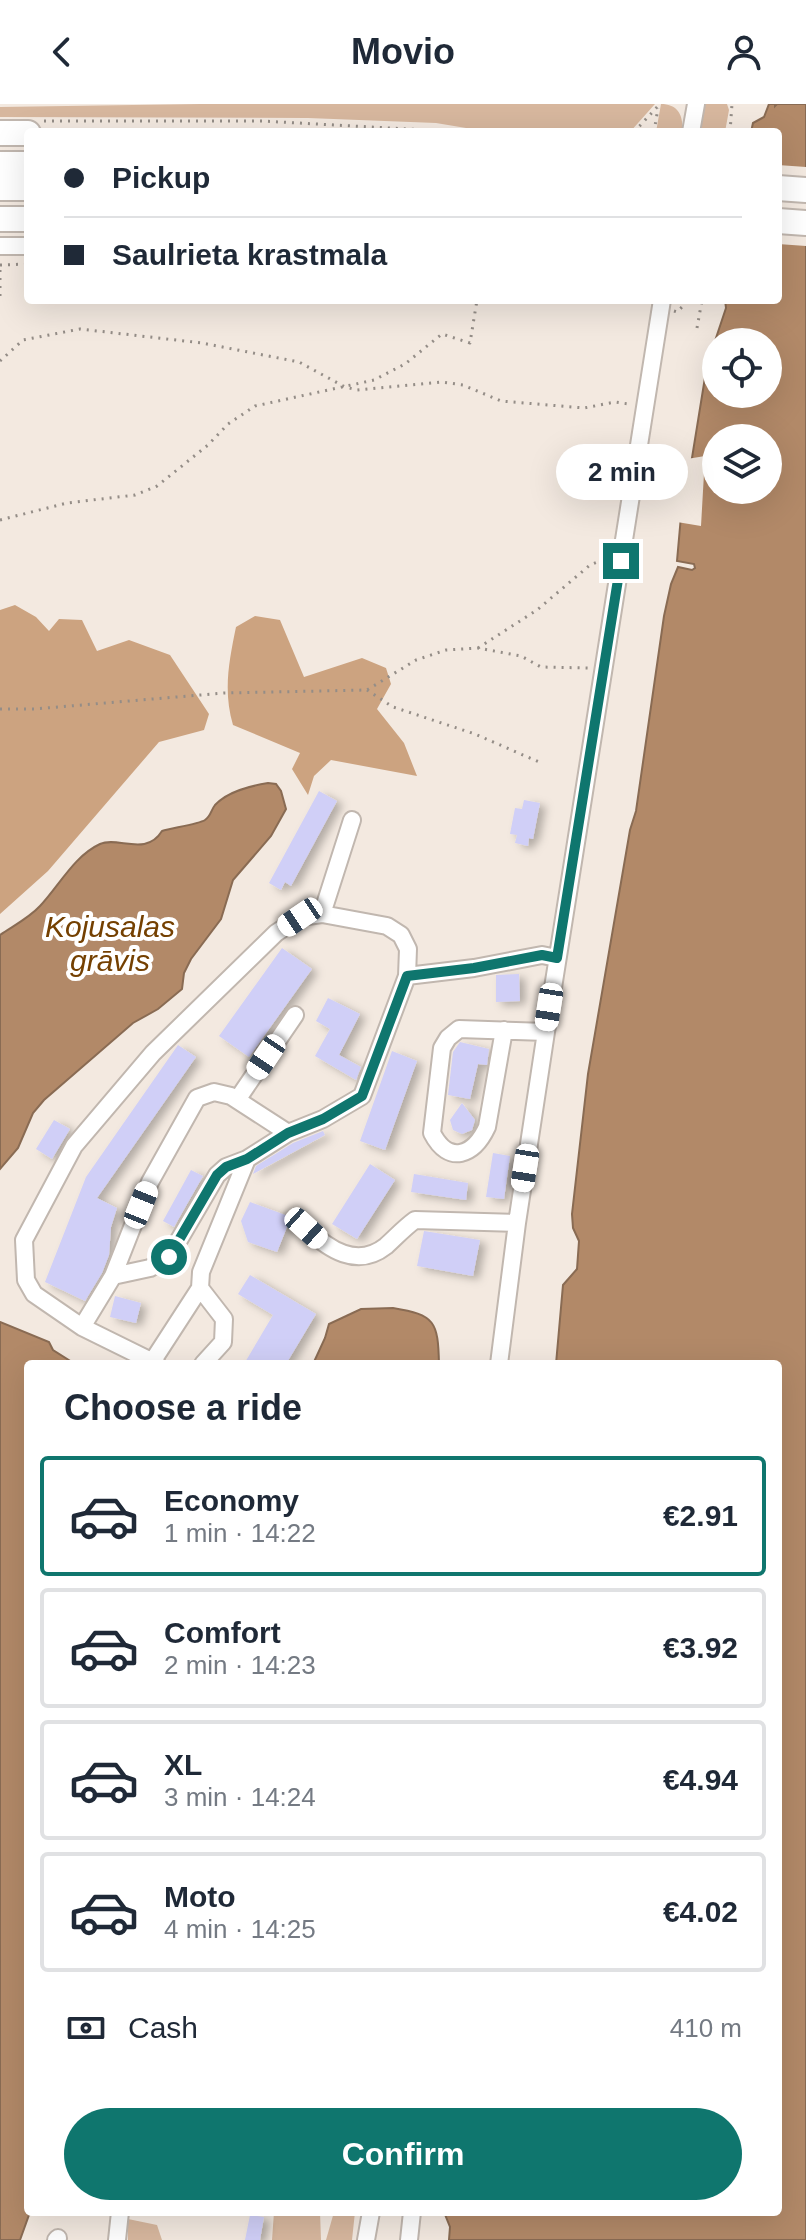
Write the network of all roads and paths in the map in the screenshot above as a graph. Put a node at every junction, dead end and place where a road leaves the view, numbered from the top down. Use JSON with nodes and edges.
{"nodes":[{"id":1,"x":659,"y":104,"type":"edge"},
{"id":2,"x":696,"y":104,"type":"edge"},
{"id":3,"x":732,"y":104,"type":"edge"},
{"id":4,"x":36,"y":127,"type":"edge"},
{"id":5,"x":389,"y":128,"type":"edge"},
{"id":6,"x":638,"y":128,"type":"edge"},
{"id":7,"x":655,"y":128,"type":"edge"},
{"id":8,"x":692,"y":128,"type":"edge"},
{"id":9,"x":731,"y":128,"type":"edge"},
{"id":10,"x":24,"y":129,"type":"edge"},
{"id":11,"x":0,"y":133,"type":"edge"},
{"id":12,"x":0,"y":188,"type":"edge"},
{"id":13,"x":24,"y":188,"type":"edge"},
{"id":14,"x":782,"y":188,"type":"edge"},
{"id":15,"x":806,"y":190,"type":"edge"},
{"id":16,"x":0,"y":219,"type":"edge"},
{"id":17,"x":24,"y":219,"type":"edge"},
{"id":18,"x":782,"y":221,"type":"edge"},
{"id":19,"x":806,"y":223,"type":"edge"},
{"id":20,"x":0,"y":246,"type":"edge"},
{"id":21,"x":24,"y":246,"type":"edge"},
{"id":22,"x":24,"y":264,"type":"edge"},
{"id":23,"x":0,"y":265,"type":"edge"},
{"id":24,"x":0,"y":296,"type":"edge"},
{"id":25,"x":476,"y":304,"type":"edge"},
{"id":26,"x":661,"y":304,"type":"edge"},
{"id":27,"x":701,"y":304,"type":"edge"},
{"id":28,"x":697,"y":328,"type":"dead end"},
{"id":29,"x":0,"y":361,"type":"edge"},
{"id":30,"x":345,"y":387,"type":"junction"},
{"id":31,"x":646,"y":406,"type":"junction"},
{"id":32,"x":0,"y":520,"type":"edge"},
{"id":33,"x":621,"y":561,"type":"junction"},
{"id":34,"x":478,"y":648,"type":"junction"},
{"id":35,"x":604,"y":670,"type":"junction"},
{"id":36,"x":367,"y":690,"type":"junction"},
{"id":37,"x":0,"y":709,"type":"edge"},
{"id":38,"x":539,"y":762,"type":"dead end"},
{"id":39,"x":352,"y":820,"type":"dead end"},
{"id":40,"x":322,"y":914,"type":"junction"},
{"id":41,"x":557,"y":958,"type":"junction"},
{"id":42,"x":407,"y":976,"type":"junction"},
{"id":43,"x":295,"y":1015,"type":"dead end"},
{"id":44,"x":504,"y":1030,"type":"junction"},
{"id":45,"x":546,"y":1032,"type":"junction"},
{"id":46,"x":237,"y":1100,"type":"junction"},
{"id":47,"x":288,"y":1133,"type":"junction"},
{"id":48,"x":247,"y":1159,"type":"junction"},
{"id":49,"x":517,"y":1223,"type":"junction"},
{"id":50,"x":306,"y":1228,"type":"dead end"},
{"id":51,"x":113,"y":1276,"type":"junction"},
{"id":52,"x":200,"y":1288,"type":"junction"},
{"id":53,"x":82,"y":1327,"type":"junction"},
{"id":54,"x":148,"y":1360,"type":"edge"},
{"id":55,"x":156,"y":1360,"type":"edge"},
{"id":56,"x":207,"y":1360,"type":"edge"},
{"id":57,"x":500,"y":1360,"type":"edge"},
{"id":58,"x":120,"y":2216,"type":"edge"},
{"id":59,"x":370,"y":2216,"type":"edge"},
{"id":60,"x":412,"y":2216,"type":"edge"},
{"id":61,"x":117,"y":2240,"type":"edge"},
{"id":62,"x":366,"y":2240,"type":"edge"},
{"id":63,"x":409,"y":2240,"type":"edge"}],
"edges":[{"from":1,"to":6,"type":"path"},
{"from":1,"to":7,"type":"path"},
{"from":2,"to":8,"type":"street"},
{"from":3,"to":9,"type":"path"},
{"from":4,"to":5,"type":"path"},
{"from":10,"to":11,"type":"highway"},
{"from":12,"to":13,"type":"highway"},
{"from":14,"to":15,"type":"highway"},
{"from":16,"to":17,"type":"highway"},
{"from":18,"to":19,"type":"highway"},
{"from":20,"to":21,"type":"street"},
{"from":22,"to":23,"type":"path"},
{"from":23,"to":24,"type":"path"},
{"from":25,"to":30,"type":"path"},
{"from":26,"to":31,"type":"street"},
{"from":27,"to":28,"type":"path"},
{"from":29,"to":30,"type":"path"},
{"from":30,"to":31,"type":"path"},
{"from":30,"to":32,"type":"path"},
{"from":31,"to":33,"type":"street"},
{"from":33,"to":34,"type":"path"},
{"from":33,"to":35,"type":"street"},
{"from":34,"to":35,"type":"path"},
{"from":34,"to":36,"type":"path"},
{"from":35,"to":41,"type":"street"},
{"from":36,"to":37,"type":"path"},
{"from":36,"to":38,"type":"path"},
{"from":39,"to":40,"type":"street"},
{"from":40,"to":42,"type":"street"},
{"from":40,"to":53,"type":"street"},
{"from":41,"to":42,"type":"street"},
{"from":41,"to":45,"type":"street"},
{"from":42,"to":47,"type":"street"},
{"from":43,"to":46,"type":"street"},
{"from":44,"to":44,"type":"street"},
{"from":44,"to":45,"type":"street"},
{"from":45,"to":49,"type":"street"},
{"from":46,"to":47,"type":"street"},
{"from":46,"to":51,"type":"street"},
{"from":47,"to":48,"type":"street"},
{"from":48,"to":51,"type":"street"},
{"from":48,"to":52,"type":"street"},
{"from":49,"to":50,"type":"street"},
{"from":49,"to":57,"type":"street"},
{"from":51,"to":53,"type":"street"},
{"from":52,"to":55,"type":"street"},
{"from":52,"to":56,"type":"street"},
{"from":53,"to":54,"type":"street"},
{"from":58,"to":61,"type":"street"},
{"from":59,"to":62,"type":"street"},
{"from":60,"to":63,"type":"street"}]}
